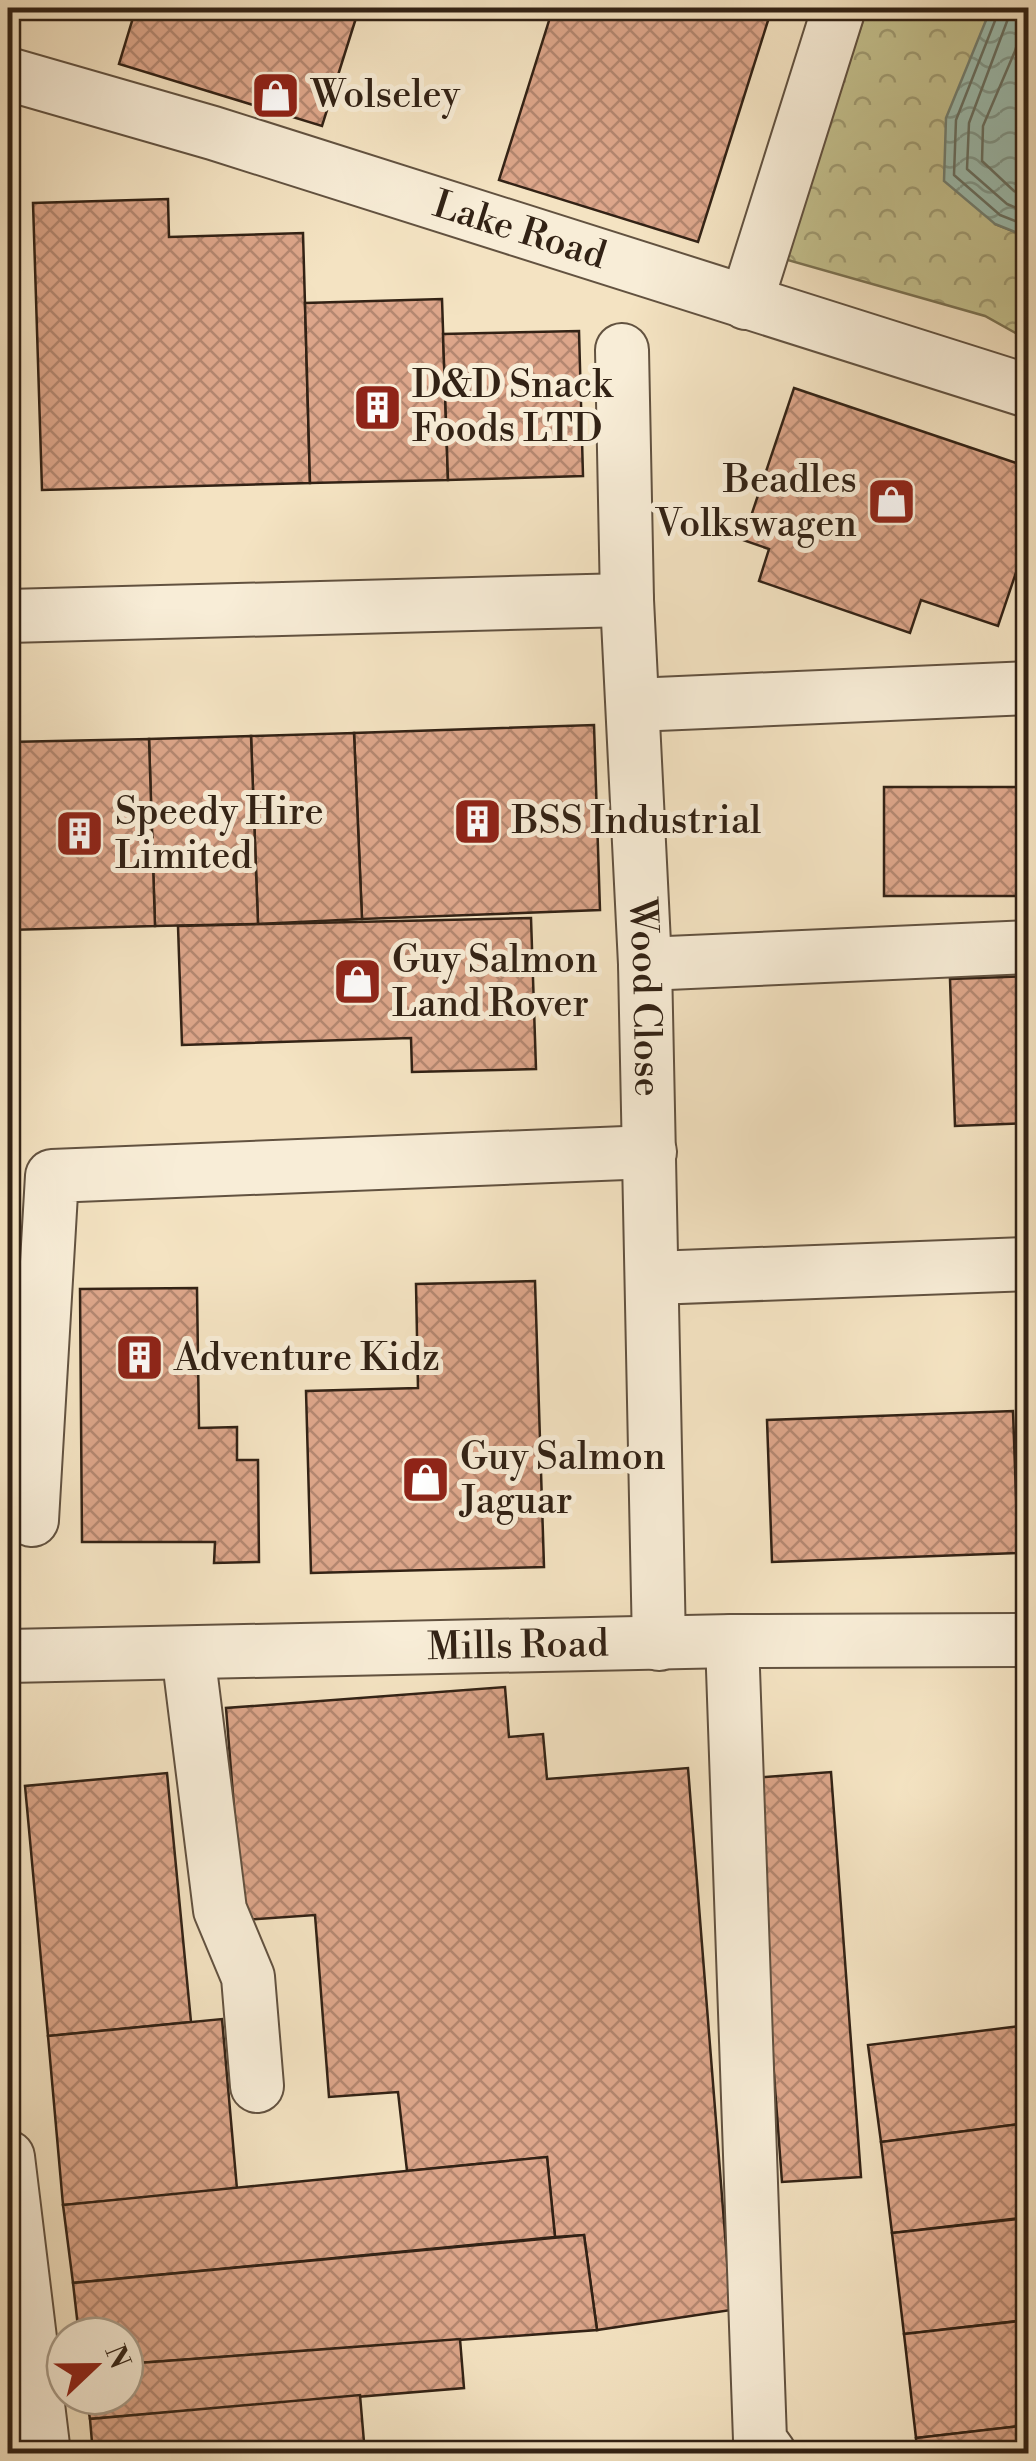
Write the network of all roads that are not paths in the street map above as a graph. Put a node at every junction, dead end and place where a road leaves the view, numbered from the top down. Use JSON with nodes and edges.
{"nodes":[{"id":1,"x":839,"y":8,"type":"edge"},
{"id":2,"x":8,"y":74,"type":"edge"},
{"id":3,"x":746,"y":303,"type":"junction"},
{"id":4,"x":622,"y":350,"type":"dead end"},
{"id":5,"x":1028,"y":391,"type":"edge"},
{"id":6,"x":627,"y":600,"type":"junction"},
{"id":7,"x":8,"y":616,"type":"edge"},
{"id":8,"x":1028,"y":688,"type":"edge"},
{"id":9,"x":634,"y":706,"type":"junction"},
{"id":10,"x":1028,"y":948,"type":"edge"},
{"id":11,"x":645,"y":964,"type":"junction"},
{"id":12,"x":650,"y":1152,"type":"junction"},
{"id":13,"x":1028,"y":1264,"type":"edge"},
{"id":14,"x":653,"y":1278,"type":"junction"},
{"id":15,"x":32,"y":1520,"type":"dead end"},
{"id":16,"x":1028,"y":1640,"type":"edge"},
{"id":17,"x":732,"y":1641,"type":"junction"},
{"id":18,"x":659,"y":1644,"type":"junction"},
{"id":19,"x":188,"y":1653,"type":"junction"},
{"id":20,"x":8,"y":1656,"type":"edge"},
{"id":21,"x":257,"y":2086,"type":"dead end"},
{"id":22,"x":8,"y":2157,"type":"edge"},
{"id":23,"x":44,"y":2454,"type":"edge"},
{"id":24,"x":770,"y":2454,"type":"edge"}],
"edges":[{"from":1,"to":3,"type":"street"},
{"from":2,"to":3,"type":"street","name":"Lake Road"},
{"from":3,"to":5,"type":"street","name":"Lake Road"},
{"from":4,"to":6,"type":"street","name":"Wood Close"},
{"from":6,"to":7,"type":"street"},
{"from":6,"to":9,"type":"street","name":"Wood Close"},
{"from":8,"to":9,"type":"street"},
{"from":9,"to":11,"type":"street","name":"Wood Close"},
{"from":10,"to":11,"type":"street"},
{"from":11,"to":12,"type":"street","name":"Wood Close"},
{"from":12,"to":14,"type":"street","name":"Wood Close"},
{"from":12,"to":15,"type":"street"},
{"from":13,"to":14,"type":"street"},
{"from":14,"to":18,"type":"street","name":"Wood Close"},
{"from":16,"to":17,"type":"street","name":"Mills Road"},
{"from":17,"to":18,"type":"street","name":"Mills Road"},
{"from":17,"to":24,"type":"street"},
{"from":18,"to":19,"type":"street","name":"Mills Road"},
{"from":19,"to":20,"type":"street","name":"Mills Road"},
{"from":19,"to":21,"type":"street"},
{"from":22,"to":23,"type":"street"}]}
